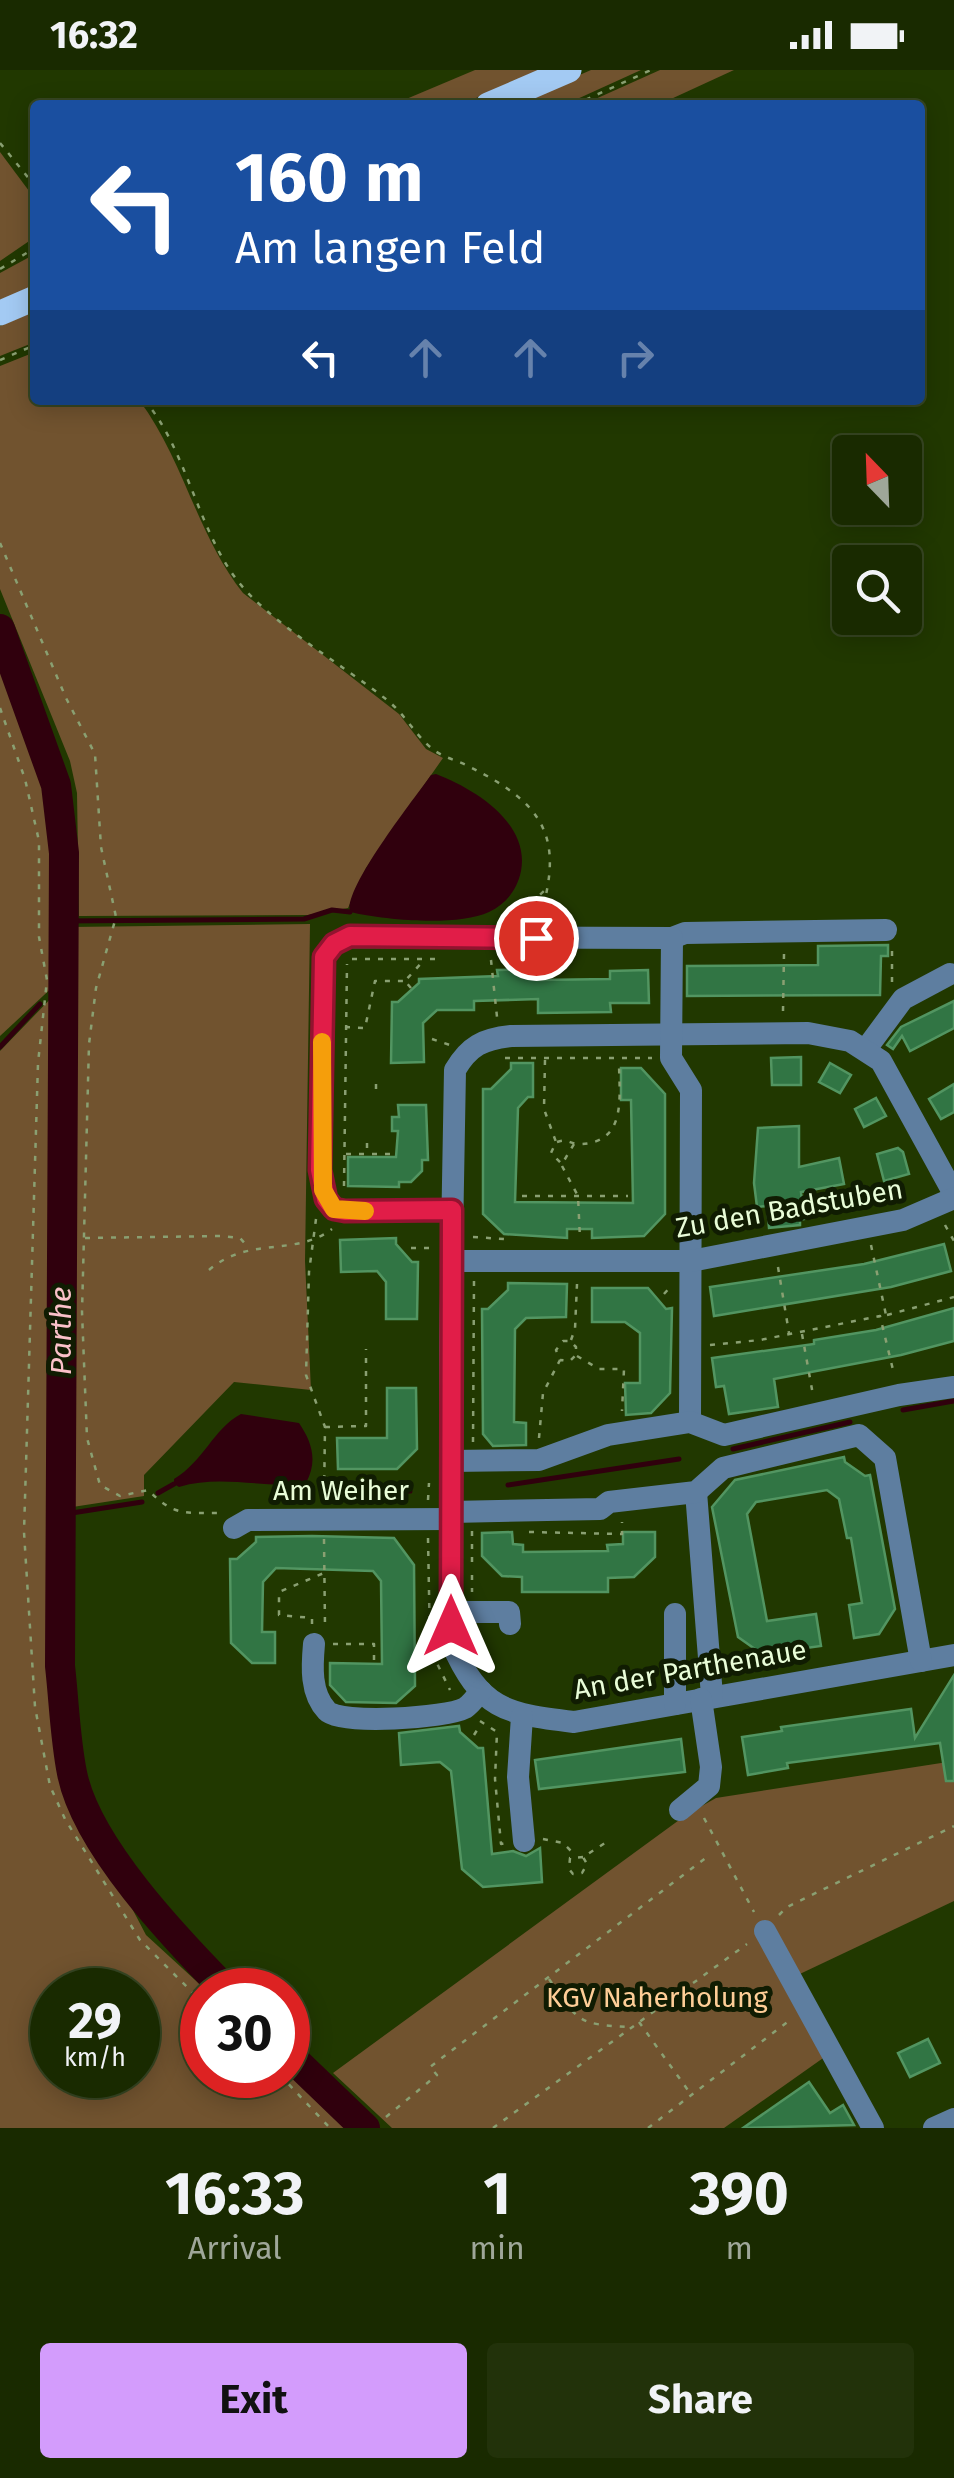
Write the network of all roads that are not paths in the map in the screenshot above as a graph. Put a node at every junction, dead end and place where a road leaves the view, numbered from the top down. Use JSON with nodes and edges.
{"nodes":[{"id":1,"x":570,"y":70,"type":"edge"},
{"id":2,"x":500,"y":100,"type":"edge"},
{"id":3,"x":30,"y":300,"type":"edge"},
{"id":4,"x":0,"y":314,"type":"edge"},
{"id":5,"x":886,"y":930,"type":"road end"},
{"id":6,"x":672,"y":938,"type":"junction"},
{"id":7,"x":950,"y":974,"type":"dead end"},
{"id":8,"x":671,"y":1046,"type":"junction"},
{"id":9,"x":866,"y":1049,"type":"junction"},
{"id":10,"x":946,"y":1158,"type":"edge"},
{"id":11,"x":954,"y":1196,"type":"edge"},
{"id":12,"x":452,"y":1210,"type":"junction"},
{"id":13,"x":455,"y":1259,"type":"junction"},
{"id":14,"x":691,"y":1260,"type":"junction"},
{"id":15,"x":954,"y":1386,"type":"edge"},
{"id":16,"x":690,"y":1422,"type":"junction"},
{"id":17,"x":462,"y":1460,"type":"junction"},
{"id":18,"x":696,"y":1492,"type":"junction"},
{"id":19,"x":458,"y":1514,"type":"junction"},
{"id":20,"x":240,"y":1524,"type":"road end"},
{"id":21,"x":462,"y":1612,"type":"junction"},
{"id":22,"x":674,"y":1614,"type":"dead end"},
{"id":23,"x":505,"y":1618,"type":"dead end"},
{"id":24,"x":320,"y":1644,"type":"road end"},
{"id":25,"x":664,"y":1652,"type":"dead end"},
{"id":26,"x":954,"y":1655,"type":"edge"},
{"id":27,"x":921,"y":1661,"type":"junction"},
{"id":28,"x":481,"y":1691,"type":"junction"},
{"id":29,"x":688,"y":1701,"type":"junction"},
{"id":30,"x":522,"y":1716,"type":"junction"},
{"id":31,"x":524,"y":1842,"type":"dead end"},
{"id":32,"x":765,"y":1931,"type":"road end"},
{"id":33,"x":954,"y":2120,"type":"edge"},
{"id":34,"x":874,"y":2128,"type":"edge"},
{"id":35,"x":934,"y":2128,"type":"edge"}],
"edges":[{"from":1,"to":2,"type":"main road"},
{"from":3,"to":4,"type":"main road"},
{"from":5,"to":6,"type":"street"},
{"from":6,"to":8,"type":"street"},
{"from":6,"to":12,"type":"street"},
{"from":7,"to":9,"type":"street"},
{"from":8,"to":9,"type":"street"},
{"from":8,"to":12,"type":"street","name":"An der Parthenaue"},
{"from":8,"to":14,"type":"street"},
{"from":9,"to":10,"type":"street"},
{"from":10,"to":11,"type":"street"},
{"from":11,"to":14,"type":"street","name":"Zu den Badstuben"},
{"from":12,"to":13,"type":"street","name":"An der Parthenaue"},
{"from":13,"to":14,"type":"street","name":"Zu den Badstuben"},
{"from":13,"to":17,"type":"street","name":"An der Parthenaue"},
{"from":14,"to":16,"type":"street"},
{"from":15,"to":16,"type":"street"},
{"from":16,"to":17,"type":"street"},
{"from":17,"to":19,"type":"street","name":"An der Parthenaue"},
{"from":18,"to":19,"type":"street","name":"Am Weiher"},
{"from":18,"to":27,"type":"street"},
{"from":18,"to":29,"type":"street"},
{"from":19,"to":20,"type":"street","name":"Am Weiher"},
{"from":19,"to":21,"type":"street","name":"An der Parthenaue"},
{"from":21,"to":23,"type":"street"},
{"from":21,"to":28,"type":"street","name":"An der Parthenaue"},
{"from":22,"to":29,"type":"street"},
{"from":24,"to":28,"type":"street"},
{"from":25,"to":29,"type":"street"},
{"from":26,"to":27,"type":"street","name":"An der Parthenaue"},
{"from":27,"to":29,"type":"street","name":"An der Parthenaue"},
{"from":28,"to":30,"type":"street","name":"An der Parthenaue"},
{"from":29,"to":30,"type":"street","name":"An der Parthenaue"},
{"from":30,"to":31,"type":"street"},
{"from":32,"to":34,"type":"street"},
{"from":33,"to":35,"type":"street"}]}
